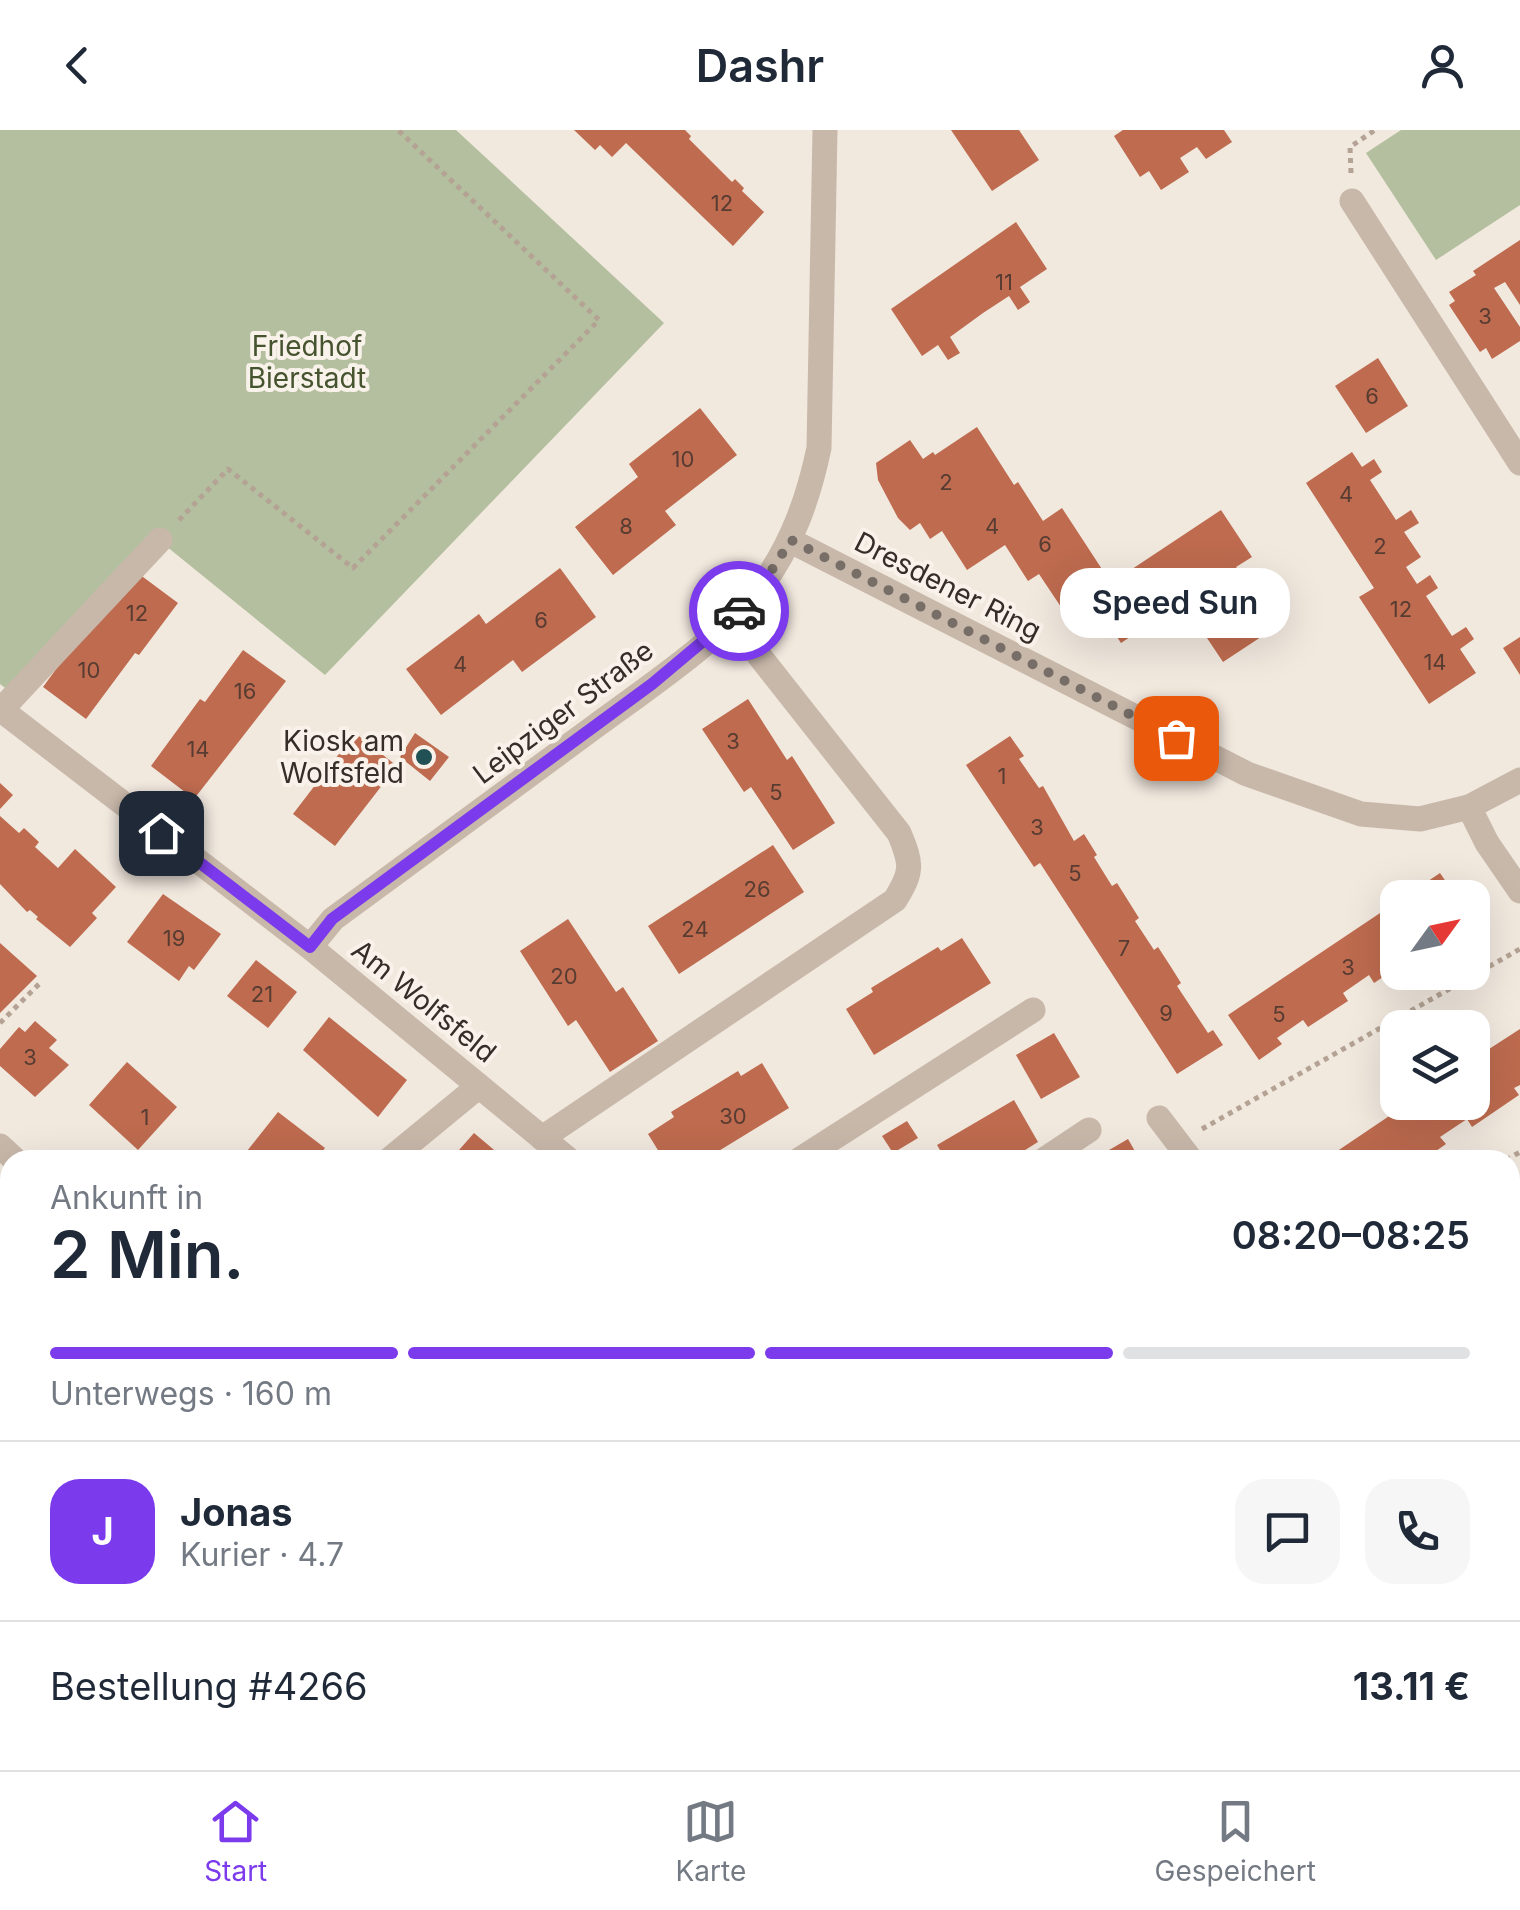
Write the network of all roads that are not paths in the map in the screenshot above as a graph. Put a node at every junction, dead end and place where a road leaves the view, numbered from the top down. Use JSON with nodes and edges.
{"nodes":[{"id":1,"x":825,"y":130,"type":"edge"},
{"id":2,"x":1352,"y":202,"type":"road end"},
{"id":3,"x":1520,"y":464,"type":"edge"},
{"id":4,"x":160,"y":540,"type":"road end"},
{"id":5,"x":791,"y":540,"type":"junction"},
{"id":6,"x":731,"y":620,"type":"junction"},
{"id":7,"x":1,"y":710,"type":"edge"},
{"id":8,"x":1520,"y":780,"type":"edge"},
{"id":9,"x":1469,"y":807,"type":"junction"},
{"id":10,"x":1520,"y":891,"type":"edge"},
{"id":11,"x":310,"y":947,"type":"junction"},
{"id":12,"x":1034,"y":1010,"type":"dead end"},
{"id":13,"x":479,"y":1086,"type":"junction"},
{"id":14,"x":1159,"y":1118,"type":"dead end"},
{"id":15,"x":1089,"y":1130,"type":"dead end"},
{"id":16,"x":542,"y":1138,"type":"junction"},
{"id":17,"x":401,"y":1150,"type":"edge"},
{"id":18,"x":557,"y":1150,"type":"edge"},
{"id":19,"x":815,"y":1150,"type":"edge"},
{"id":20,"x":1059,"y":1150,"type":"edge"},
{"id":21,"x":1183,"y":1150,"type":"edge"}],
"edges":[{"from":1,"to":5,"type":"street","name":"Leipziger Straße"},
{"from":2,"to":3,"type":"street"},
{"from":4,"to":7,"type":"street"},
{"from":5,"to":6,"type":"street","name":"Leipziger Straße"},
{"from":5,"to":9,"type":"street","name":"Dresdener Ring"},
{"from":6,"to":11,"type":"street","name":"Leipziger Straße"},
{"from":6,"to":16,"type":"street"},
{"from":7,"to":11,"type":"street","name":"Am Wolfsfeld"},
{"from":8,"to":9,"type":"street","name":"Dresdener Ring"},
{"from":9,"to":10,"type":"street"},
{"from":11,"to":13,"type":"street","name":"Am Wolfsfeld"},
{"from":12,"to":19,"type":"street"},
{"from":13,"to":16,"type":"street","name":"Am Wolfsfeld"},
{"from":13,"to":17,"type":"street"},
{"from":14,"to":21,"type":"street"},
{"from":15,"to":20,"type":"street"},
{"from":16,"to":18,"type":"street","name":"Am Wolfsfeld"}]}
